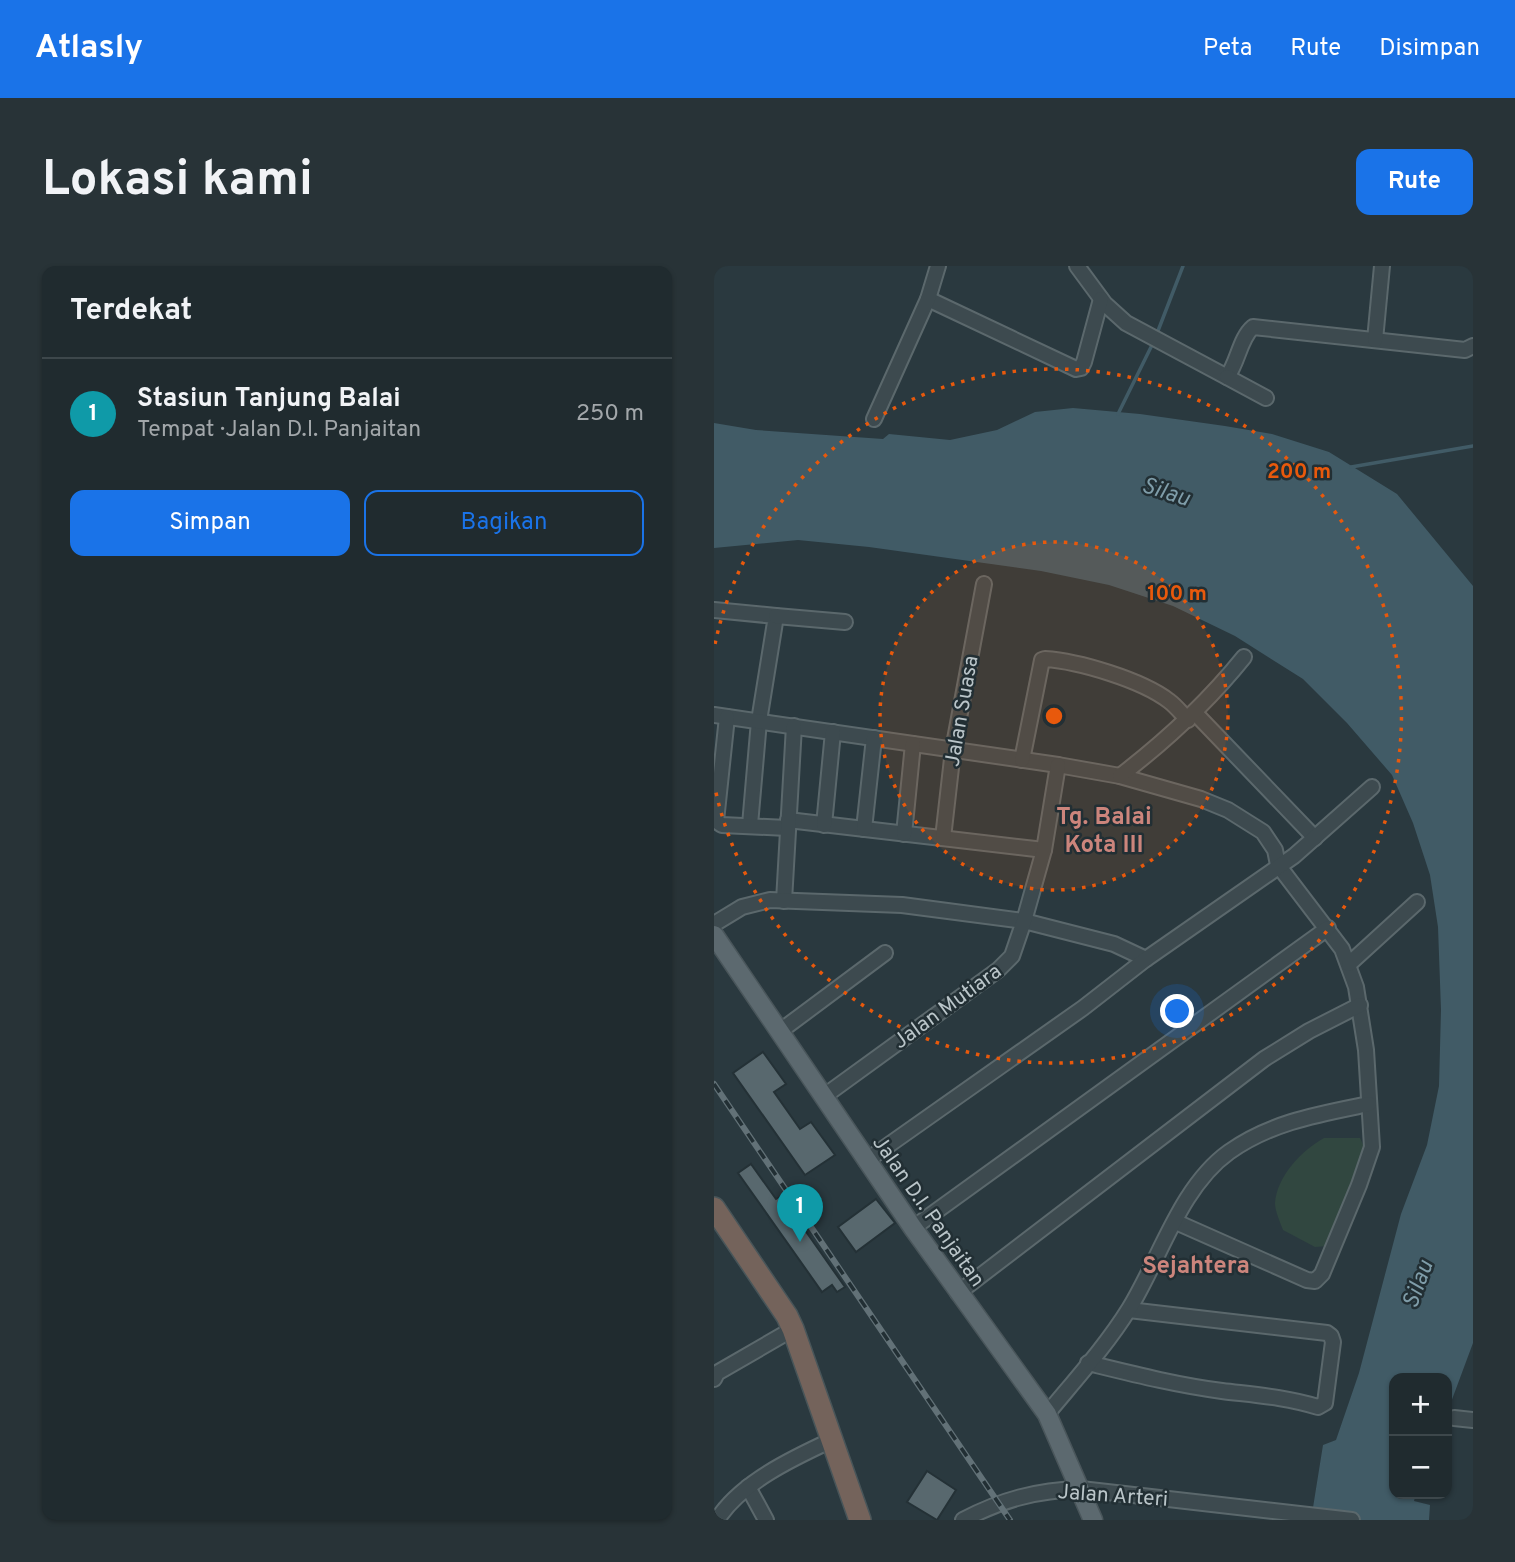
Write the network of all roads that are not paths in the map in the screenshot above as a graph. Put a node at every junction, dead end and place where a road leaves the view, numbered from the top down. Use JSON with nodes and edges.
{"nodes":[{"id":1,"x":938,"y":266,"type":"edge"},
{"id":2,"x":1077,"y":266,"type":"edge"},
{"id":3,"x":1382,"y":266,"type":"edge"},
{"id":4,"x":928,"y":299,"type":"junction"},
{"id":5,"x":1101,"y":299,"type":"junction"},
{"id":6,"x":1375,"y":340,"type":"junction"},
{"id":7,"x":1473,"y":346,"type":"edge"},
{"id":8,"x":1227,"y":377,"type":"junction"},
{"id":9,"x":1266,"y":398,"type":"dead end"},
{"id":10,"x":874,"y":419,"type":"dead end"},
{"id":11,"x":984,"y":584,"type":"dead end"},
{"id":12,"x":714,"y":610,"type":"edge"},
{"id":13,"x":776,"y":616,"type":"junction"},
{"id":14,"x":845,"y":622,"type":"dead end"},
{"id":15,"x":1244,"y":657,"type":"dead end"},
{"id":16,"x":720,"y":716,"type":"edge"},
{"id":17,"x":1192,"y":717,"type":"junction"},
{"id":18,"x":759,"y":721,"type":"junction"},
{"id":19,"x":794,"y":726,"type":"junction"},
{"id":20,"x":833,"y":732,"type":"junction"},
{"id":21,"x":874,"y":738,"type":"junction"},
{"id":22,"x":913,"y":744,"type":"junction"},
{"id":23,"x":953,"y":750,"type":"junction"},
{"id":24,"x":1023,"y":760,"type":"junction"},
{"id":25,"x":1058,"y":765,"type":"junction"},
{"id":26,"x":1121,"y":776,"type":"junction"},
{"id":27,"x":1372,"y":787,"type":"dead end"},
{"id":28,"x":788,"y":824,"type":"junction"},
{"id":29,"x":750,"y":825,"type":"junction"},
{"id":30,"x":824,"y":825,"type":"junction"},
{"id":31,"x":864,"y":829,"type":"junction"},
{"id":32,"x":904,"y":834,"type":"junction"},
{"id":33,"x":943,"y":838,"type":"junction"},
{"id":34,"x":1315,"y":838,"type":"junction"},
{"id":35,"x":1044,"y":850,"type":"junction"},
{"id":36,"x":1278,"y":865,"type":"junction"},
{"id":37,"x":784,"y":901,"type":"junction"},
{"id":38,"x":1417,"y":902,"type":"dead end"},
{"id":39,"x":1024,"y":921,"type":"junction"},
{"id":40,"x":714,"y":924,"type":"edge"},
{"id":41,"x":1328,"y":929,"type":"junction"},
{"id":42,"x":714,"y":935,"type":"edge"},
{"id":43,"x":885,"y":953,"type":"dead end"},
{"id":44,"x":1146,"y":959,"type":"junction"},
{"id":45,"x":1349,"y":964,"type":"junction"},
{"id":46,"x":1360,"y":1005,"type":"junction"},
{"id":47,"x":779,"y":1032,"type":"junction"},
{"id":48,"x":823,"y":1097,"type":"junction"},
{"id":49,"x":1369,"y":1104,"type":"junction"},
{"id":50,"x":866,"y":1161,"type":"junction"},
{"id":51,"x":714,"y":1208,"type":"edge"},
{"id":52,"x":1176,"y":1222,"type":"junction"},
{"id":53,"x":912,"y":1228,"type":"junction"},
{"id":54,"x":958,"y":1293,"type":"junction"},
{"id":55,"x":1129,"y":1310,"type":"junction"},
{"id":56,"x":793,"y":1329,"type":"junction"},
{"id":57,"x":1088,"y":1363,"type":"junction"},
{"id":58,"x":714,"y":1379,"type":"edge"},
{"id":59,"x":1047,"y":1414,"type":"junction"},
{"id":60,"x":1454,"y":1418,"type":"dead end"},
{"id":61,"x":1473,"y":1420,"type":"edge"},
{"id":62,"x":832,"y":1440,"type":"junction"},
{"id":63,"x":748,"y":1487,"type":"junction"},
{"id":64,"x":1080,"y":1489,"type":"junction"},
{"id":65,"x":988,"y":1507,"type":"junction"},
{"id":66,"x":718,"y":1512,"type":"edge"},
{"id":67,"x":766,"y":1520,"type":"edge"},
{"id":68,"x":860,"y":1520,"type":"edge"},
{"id":69,"x":963,"y":1520,"type":"edge"},
{"id":70,"x":997,"y":1520,"type":"edge"},
{"id":71,"x":1093,"y":1520,"type":"edge"},
{"id":72,"x":1352,"y":1520,"type":"edge"}],
"edges":[{"from":1,"to":4,"type":"street"},
{"from":2,"to":5,"type":"street"},
{"from":3,"to":6,"type":"street"},
{"from":4,"to":5,"type":"street"},
{"from":4,"to":10,"type":"street"},
{"from":5,"to":8,"type":"street"},
{"from":6,"to":7,"type":"street"},
{"from":6,"to":8,"type":"street"},
{"from":8,"to":9,"type":"street"},
{"from":11,"to":23,"type":"street","name":"Jalan Suasa"},
{"from":12,"to":13,"type":"street"},
{"from":13,"to":14,"type":"street"},
{"from":13,"to":18,"type":"street"},
{"from":15,"to":17,"type":"street"},
{"from":16,"to":18,"type":"street"},
{"from":16,"to":29,"type":"street"},
{"from":17,"to":24,"type":"street"},
{"from":17,"to":26,"type":"street"},
{"from":17,"to":34,"type":"street"},
{"from":18,"to":19,"type":"street"},
{"from":18,"to":29,"type":"street"},
{"from":19,"to":20,"type":"street"},
{"from":19,"to":28,"type":"street"},
{"from":20,"to":21,"type":"street"},
{"from":20,"to":30,"type":"street"},
{"from":21,"to":22,"type":"street"},
{"from":21,"to":31,"type":"street"},
{"from":22,"to":23,"type":"street"},
{"from":22,"to":32,"type":"street"},
{"from":23,"to":24,"type":"street"},
{"from":23,"to":33,"type":"street","name":"Jalan Suasa"},
{"from":24,"to":25,"type":"street"},
{"from":25,"to":26,"type":"street"},
{"from":25,"to":35,"type":"street","name":"Jalan Mutiara"},
{"from":26,"to":36,"type":"street"},
{"from":27,"to":34,"type":"street"},
{"from":28,"to":29,"type":"street"},
{"from":28,"to":30,"type":"street"},
{"from":28,"to":37,"type":"street"},
{"from":30,"to":31,"type":"street"},
{"from":31,"to":32,"type":"street"},
{"from":32,"to":33,"type":"street"},
{"from":33,"to":35,"type":"street"},
{"from":34,"to":36,"type":"street"},
{"from":35,"to":39,"type":"street","name":"Jalan Mutiara"},
{"from":36,"to":41,"type":"street"},
{"from":36,"to":44,"type":"street"},
{"from":37,"to":39,"type":"street"},
{"from":37,"to":40,"type":"street"},
{"from":38,"to":45,"type":"street"},
{"from":39,"to":44,"type":"street"},
{"from":39,"to":48,"type":"street","name":"Jalan Mutiara"},
{"from":41,"to":45,"type":"street"},
{"from":41,"to":53,"type":"street"},
{"from":42,"to":47,"type":"main road","name":"Jalan D.I. Panjaitan"},
{"from":43,"to":47,"type":"street"},
{"from":44,"to":50,"type":"street"},
{"from":45,"to":46,"type":"street"},
{"from":46,"to":49,"type":"street"},
{"from":46,"to":54,"type":"street"},
{"from":47,"to":48,"type":"main road","name":"Jalan D.I. Panjaitan"},
{"from":48,"to":50,"type":"main road","name":"Jalan D.I. Panjaitan"},
{"from":49,"to":52,"type":"street"},
{"from":49,"to":52,"type":"street"},
{"from":50,"to":53,"type":"main road","name":"Jalan D.I. Panjaitan"},
{"from":51,"to":56,"type":"highway"},
{"from":52,"to":55,"type":"street"},
{"from":53,"to":54,"type":"main road","name":"Jalan D.I. Panjaitan"},
{"from":54,"to":59,"type":"main road","name":"Jalan D.I. Panjaitan"},
{"from":55,"to":57,"type":"street"},
{"from":55,"to":57,"type":"street"},
{"from":56,"to":58,"type":"street"},
{"from":56,"to":62,"type":"highway"},
{"from":57,"to":59,"type":"street"},
{"from":59,"to":64,"type":"main road","name":"Jalan D.I. Panjaitan"},
{"from":60,"to":61,"type":"street"},
{"from":62,"to":63,"type":"street"},
{"from":62,"to":68,"type":"highway"},
{"from":63,"to":66,"type":"street"},
{"from":63,"to":67,"type":"street"},
{"from":64,"to":65,"type":"street","name":"Jalan Arteri"},
{"from":64,"to":71,"type":"main road","name":"Jalan D.I. Panjaitan"},
{"from":64,"to":72,"type":"street","name":"Jalan Arteri"},
{"from":65,"to":69,"type":"street","name":"Jalan Arteri"},
{"from":65,"to":70,"type":"street"}]}
